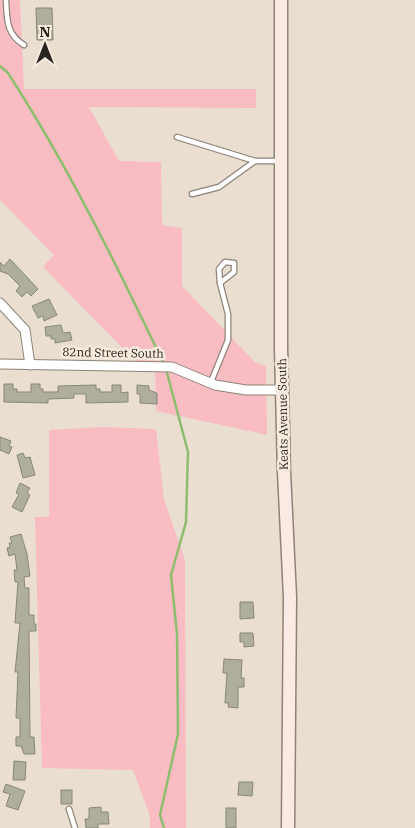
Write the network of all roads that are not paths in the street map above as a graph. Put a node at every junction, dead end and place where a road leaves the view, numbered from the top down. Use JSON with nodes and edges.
{"nodes":[{"id":1,"x":6,"y":0,"type":"edge"},
{"id":2,"x":281,"y":0,"type":"edge"},
{"id":3,"x":24,"y":45,"type":"dead end"},
{"id":4,"x":177,"y":137,"type":"dead end"},
{"id":5,"x":255,"y":161,"type":"junction"},
{"id":6,"x":281,"y":161,"type":"junction"},
{"id":7,"x":192,"y":194,"type":"dead end"},
{"id":8,"x":220,"y":283,"type":"junction"},
{"id":9,"x":0,"y":302,"type":"edge"},
{"id":10,"x":0,"y":364,"type":"edge"},
{"id":11,"x":30,"y":365,"type":"junction"},
{"id":12,"x":211,"y":382,"type":"junction"},
{"id":13,"x":282,"y":390,"type":"junction"},
{"id":14,"x":69,"y":809,"type":"dead end"},
{"id":15,"x":75,"y":828,"type":"edge"},
{"id":16,"x":288,"y":828,"type":"edge"}],
"edges":[{"from":1,"to":3,"type":"lane"},
{"from":2,"to":6,"type":"main road","name":"Keats Avenue South"},
{"from":4,"to":5,"type":"lane"},
{"from":5,"to":6,"type":"lane"},
{"from":5,"to":7,"type":"lane"},
{"from":6,"to":13,"type":"main road","name":"Keats Avenue South"},
{"from":8,"to":8,"type":"lane"},
{"from":8,"to":12,"type":"lane"},
{"from":9,"to":11,"type":"street"},
{"from":10,"to":11,"type":"street","name":"82nd Street South"},
{"from":11,"to":12,"type":"street","name":"82nd Street South"},
{"from":12,"to":13,"type":"street","name":"82nd Street South"},
{"from":13,"to":16,"type":"main road","name":"Keats Avenue South"},
{"from":14,"to":15,"type":"lane"}]}
